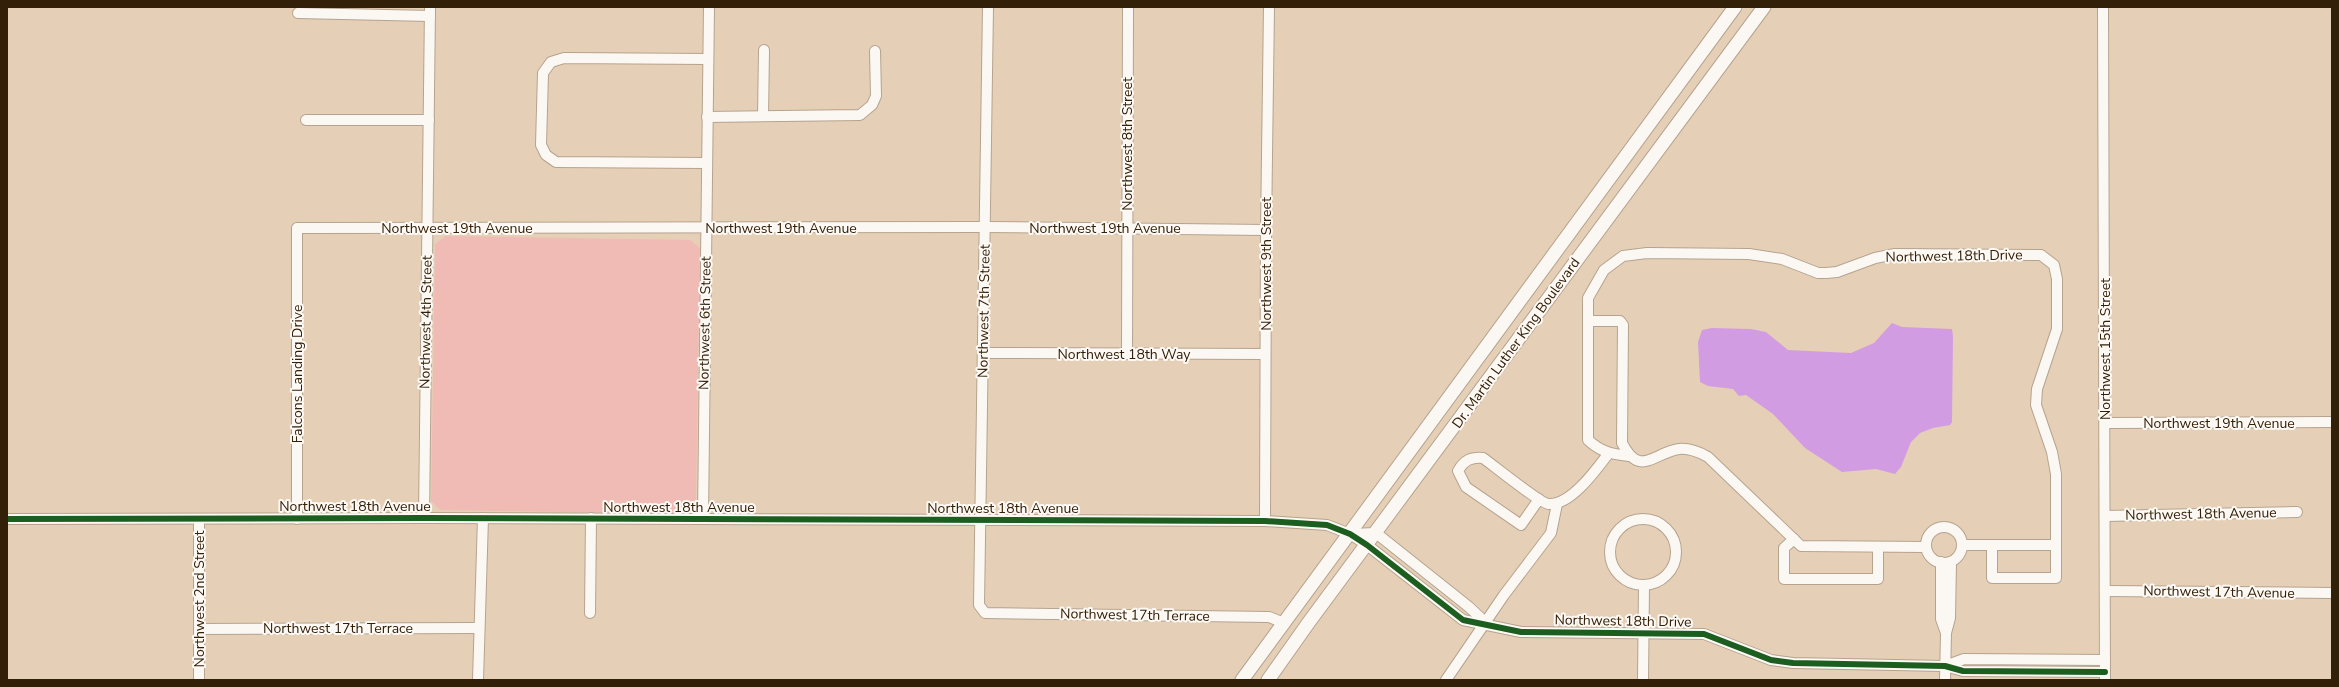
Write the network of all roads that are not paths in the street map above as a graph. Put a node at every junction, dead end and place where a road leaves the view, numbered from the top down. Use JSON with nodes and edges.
{"nodes":[{"id":1,"x":708,"y":7,"type":"edge"},
{"id":2,"x":988,"y":7,"type":"edge"},
{"id":3,"x":1128,"y":7,"type":"edge"},
{"id":4,"x":1269,"y":7,"type":"edge"},
{"id":5,"x":1736,"y":7,"type":"edge"},
{"id":6,"x":1764,"y":7,"type":"edge"},
{"id":7,"x":2106,"y":7,"type":"edge"},
{"id":8,"x":430,"y":11,"type":"edge"},
{"id":9,"x":2103,"y":12,"type":"edge"},
{"id":10,"x":298,"y":13,"type":"dead end"},
{"id":11,"x":764,"y":50,"type":"dead end"},
{"id":12,"x":875,"y":51,"type":"dead end"},
{"id":13,"x":708,"y":59,"type":"junction"},
{"id":14,"x":763,"y":116,"type":"junction"},
{"id":15,"x":707,"y":117,"type":"junction"},
{"id":16,"x":306,"y":120,"type":"dead end"},
{"id":17,"x":429,"y":120,"type":"junction"},
{"id":18,"x":707,"y":163,"type":"junction"},
{"id":19,"x":986,"y":227,"type":"junction"},
{"id":20,"x":297,"y":228,"type":"joint"},
{"id":21,"x":428,"y":228,"type":"junction"},
{"id":22,"x":706,"y":228,"type":"junction"},
{"id":23,"x":1127,"y":228,"type":"junction"},
{"id":24,"x":1266,"y":230,"type":"junction"},
{"id":25,"x":1588,"y":321,"type":"junction"},
{"id":26,"x":983,"y":353,"type":"junction"},
{"id":27,"x":1127,"y":354,"type":"junction"},
{"id":28,"x":1265,"y":354,"type":"junction"},
{"id":29,"x":2332,"y":422,"type":"edge"},
{"id":30,"x":2106,"y":423,"type":"junction"},
{"id":31,"x":1608,"y":454,"type":"junction"},
{"id":32,"x":1629,"y":456,"type":"junction"},
{"id":33,"x":1540,"y":499,"type":"junction"},
{"id":34,"x":1557,"y":504,"type":"junction"},
{"id":35,"x":2297,"y":512,"type":"dead end"},
{"id":36,"x":2105,"y":516,"type":"junction"},
{"id":37,"x":7,"y":518,"type":"edge"},
{"id":38,"x":424,"y":518,"type":"junction"},
{"id":39,"x":483,"y":518,"type":"junction"},
{"id":40,"x":591,"y":518,"type":"junction"},
{"id":41,"x":703,"y":518,"type":"junction"},
{"id":42,"x":199,"y":519,"type":"junction"},
{"id":43,"x":297,"y":519,"type":"junction"},
{"id":44,"x":981,"y":520,"type":"junction"},
{"id":45,"x":1266,"y":521,"type":"junction"},
{"id":46,"x":1376,"y":533,"type":"junction"},
{"id":47,"x":1350,"y":534,"type":"junction"},
{"id":48,"x":1794,"y":539,"type":"junction"},
{"id":49,"x":1367,"y":545,"type":"junction"},
{"id":50,"x":1962,"y":545,"type":"junction"},
{"id":51,"x":1992,"y":545,"type":"junction"},
{"id":52,"x":2056,"y":545,"type":"junction"},
{"id":53,"x":1878,"y":546,"type":"junction"},
{"id":54,"x":1926,"y":547,"type":"junction"},
{"id":55,"x":1946,"y":562,"type":"junction"},
{"id":56,"x":1644,"y":585,"type":"junction"},
{"id":57,"x":2106,"y":591,"type":"junction"},
{"id":58,"x":2332,"y":593,"type":"edge"},
{"id":59,"x":590,"y":613,"type":"dead end"},
{"id":60,"x":985,"y":613,"type":"joint"},
{"id":61,"x":1284,"y":623,"type":"junction"},
{"id":62,"x":1486,"y":623,"type":"junction"},
{"id":63,"x":199,"y":628,"type":"junction"},
{"id":64,"x":478,"y":628,"type":"junction"},
{"id":65,"x":1644,"y":634,"type":"junction"},
{"id":66,"x":2105,"y":660,"type":"junction"},
{"id":67,"x":1946,"y":666,"type":"junction"},
{"id":68,"x":2105,"y":676,"type":"edge"},
{"id":69,"x":199,"y":680,"type":"edge"},
{"id":70,"x":478,"y":680,"type":"edge"},
{"id":71,"x":1242,"y":680,"type":"edge"},
{"id":72,"x":1268,"y":680,"type":"edge"},
{"id":73,"x":1446,"y":680,"type":"edge"},
{"id":74,"x":1643,"y":680,"type":"edge"},
{"id":75,"x":1945,"y":680,"type":"edge"}],
"edges":[{"from":1,"to":13,"type":"street","name":"Northwest 6th Street"},
{"from":2,"to":19,"type":"street","name":"Northwest 7th Street"},
{"from":3,"to":23,"type":"street","name":"Northwest 8th Street"},
{"from":4,"to":24,"type":"street","name":"Northwest 9th Street"},
{"from":5,"to":47,"type":"main road","name":"Dr. Martin Luther King Boulevard"},
{"from":6,"to":46,"type":"main road","name":"Dr. Martin Luther King Boulevard"},
{"from":7,"to":9,"type":"street","name":"Northwest 15th Street"},
{"from":8,"to":10,"type":"street"},
{"from":8,"to":17,"type":"street","name":"Northwest 4th Street"},
{"from":9,"to":30,"type":"street","name":"Northwest 15th Street"},
{"from":11,"to":14,"type":"street"},
{"from":12,"to":14,"type":"street"},
{"from":13,"to":15,"type":"street","name":"Northwest 6th Street"},
{"from":13,"to":18,"type":"street"},
{"from":14,"to":15,"type":"street"},
{"from":15,"to":18,"type":"street","name":"Northwest 6th Street"},
{"from":16,"to":17,"type":"street"},
{"from":17,"to":21,"type":"street","name":"Northwest 4th Street"},
{"from":18,"to":22,"type":"street","name":"Northwest 6th Street"},
{"from":19,"to":22,"type":"street","name":"Northwest 19th Avenue"},
{"from":19,"to":23,"type":"street","name":"Northwest 19th Avenue"},
{"from":19,"to":26,"type":"street","name":"Northwest 7th Street"},
{"from":20,"to":21,"type":"street","name":"Northwest 19th Avenue"},
{"from":20,"to":43,"type":"street","name":"Falcons Landing Drive"},
{"from":21,"to":22,"type":"street","name":"Northwest 19th Avenue"},
{"from":21,"to":38,"type":"street","name":"Northwest 4th Street"},
{"from":22,"to":41,"type":"street","name":"Northwest 6th Street"},
{"from":23,"to":24,"type":"street","name":"Northwest 19th Avenue"},
{"from":23,"to":27,"type":"street","name":"Northwest 8th Street"},
{"from":24,"to":28,"type":"street","name":"Northwest 9th Street"},
{"from":25,"to":31,"type":"street","name":"Northwest 18th Drive"},
{"from":25,"to":32,"type":"street"},
{"from":25,"to":52,"type":"street","name":"Northwest 18th Drive"},
{"from":26,"to":27,"type":"street","name":"Northwest 18th Way"},
{"from":26,"to":44,"type":"street","name":"Northwest 7th Street"},
{"from":27,"to":28,"type":"street","name":"Northwest 18th Way"},
{"from":28,"to":45,"type":"street","name":"Northwest 9th Street"},
{"from":29,"to":30,"type":"street","name":"Northwest 19th Avenue"},
{"from":30,"to":36,"type":"street","name":"Northwest 15th Street"},
{"from":31,"to":32,"type":"street","name":"Northwest 18th Drive"},
{"from":31,"to":34,"type":"street"},
{"from":32,"to":48,"type":"street","name":"Northwest 18th Drive"},
{"from":33,"to":33,"type":"street"},
{"from":33,"to":34,"type":"street"},
{"from":34,"to":62,"type":"street"},
{"from":35,"to":36,"type":"street","name":"Northwest 18th Avenue"},
{"from":36,"to":57,"type":"street","name":"Northwest 15th Street"},
{"from":37,"to":42,"type":"street","name":"Northwest 18th Avenue"},
{"from":38,"to":39,"type":"street","name":"Northwest 18th Avenue"},
{"from":38,"to":43,"type":"street","name":"Northwest 18th Avenue"},
{"from":39,"to":40,"type":"street","name":"Northwest 18th Avenue"},
{"from":39,"to":64,"type":"street"},
{"from":40,"to":41,"type":"street","name":"Northwest 18th Avenue"},
{"from":40,"to":59,"type":"street"},
{"from":41,"to":44,"type":"street","name":"Northwest 18th Avenue"},
{"from":42,"to":43,"type":"street","name":"Northwest 18th Avenue"},
{"from":42,"to":63,"type":"street","name":"Northwest 2nd Street"},
{"from":44,"to":45,"type":"street","name":"Northwest 18th Avenue"},
{"from":44,"to":60,"type":"street","name":"Northwest 7th Street"},
{"from":45,"to":47,"type":"street","name":"Northwest 18th Avenue"},
{"from":46,"to":47,"type":"street"},
{"from":46,"to":49,"type":"main road","name":"Dr. Martin Luther King Boulevard"},
{"from":46,"to":62,"type":"street","name":"Northwest 18th Drive"},
{"from":47,"to":49,"type":"street","name":"Northwest 18th Drive"},
{"from":47,"to":61,"type":"main road","name":"Dr. Martin Luther King Boulevard"},
{"from":48,"to":53,"type":"street","name":"Northwest 18th Drive"},
{"from":48,"to":53,"type":"street"},
{"from":49,"to":62,"type":"street","name":"Northwest 18th Drive"},
{"from":49,"to":72,"type":"main road","name":"Dr. Martin Luther King Boulevard"},
{"from":50,"to":51,"type":"street"},
{"from":50,"to":54,"type":"street"},
{"from":50,"to":55,"type":"street"},
{"from":51,"to":52,"type":"street"},
{"from":51,"to":52,"type":"street","name":"Northwest 18th Drive"},
{"from":53,"to":54,"type":"street","name":"Northwest 18th Drive"},
{"from":54,"to":55,"type":"street"},
{"from":55,"to":67,"type":"street"},
{"from":56,"to":56,"type":"street"},
{"from":56,"to":65,"type":"street"},
{"from":57,"to":58,"type":"street","name":"Northwest 17th Avenue"},
{"from":57,"to":66,"type":"street","name":"Northwest 15th Street"},
{"from":60,"to":61,"type":"street","name":"Northwest 17th Terrace"},
{"from":61,"to":71,"type":"main road","name":"Dr. Martin Luther King Boulevard"},
{"from":62,"to":65,"type":"street","name":"Northwest 18th Drive"},
{"from":62,"to":73,"type":"street"},
{"from":63,"to":64,"type":"street","name":"Northwest 17th Terrace"},
{"from":63,"to":69,"type":"street","name":"Northwest 2nd Street"},
{"from":64,"to":70,"type":"street"},
{"from":65,"to":67,"type":"street","name":"Northwest 18th Drive"},
{"from":65,"to":74,"type":"street"},
{"from":66,"to":67,"type":"street"},
{"from":66,"to":68,"type":"street","name":"Northwest 15th Street"},
{"from":67,"to":68,"type":"street"},
{"from":67,"to":75,"type":"street"}]}
